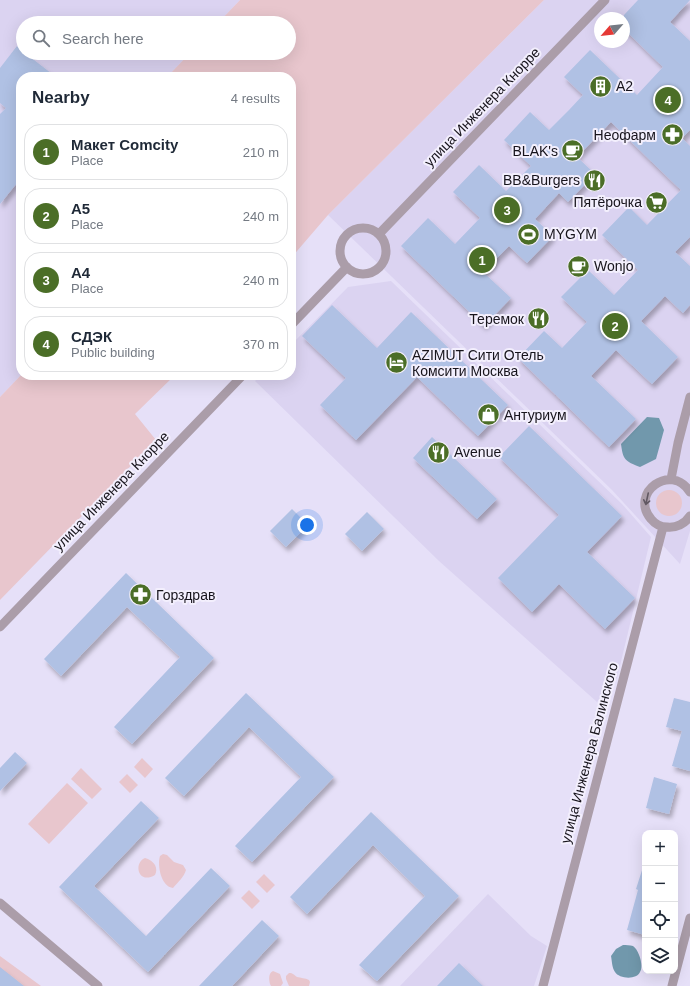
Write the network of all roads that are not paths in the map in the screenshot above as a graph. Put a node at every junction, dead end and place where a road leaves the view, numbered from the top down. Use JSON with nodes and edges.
{"nodes":[{"id":1,"x":605,"y":0,"type":"edge"},
{"id":2,"x":379,"y":234,"type":"junction"},
{"id":3,"x":347,"y":267,"type":"junction"},
{"id":4,"x":296,"y":320,"type":"edge"},
{"id":5,"x":238,"y":380,"type":"edge"},
{"id":6,"x":690,"y":397,"type":"edge"},
{"id":7,"x":671,"y":479,"type":"junction"},
{"id":8,"x":690,"y":492,"type":"edge"},
{"id":9,"x":690,"y":516,"type":"edge"},
{"id":10,"x":663,"y":527,"type":"junction"},
{"id":11,"x":0,"y":627,"type":"edge"},
{"id":12,"x":0,"y":903,"type":"edge"},
{"id":13,"x":690,"y":918,"type":"edge"},
{"id":14,"x":98,"y":986,"type":"edge"},
{"id":15,"x":543,"y":986,"type":"edge"},
{"id":16,"x":672,"y":986,"type":"edge"}],
"edges":[{"from":1,"to":2,"type":"street","name":"улица Инженера Кнорре"},
{"from":2,"to":3,"type":"street"},
{"from":2,"to":3,"type":"street"},
{"from":3,"to":4,"type":"street"},
{"from":5,"to":11,"type":"street","name":"улица Инженера Кнорре"},
{"from":6,"to":7,"type":"street"},
{"from":7,"to":8,"type":"street"},
{"from":7,"to":10,"type":"street","one_way":true},
{"from":9,"to":10,"type":"street"},
{"from":10,"to":15,"type":"street","name":"улица Инженера Балинского"},
{"from":12,"to":14,"type":"street"},
{"from":13,"to":16,"type":"street"}]}
